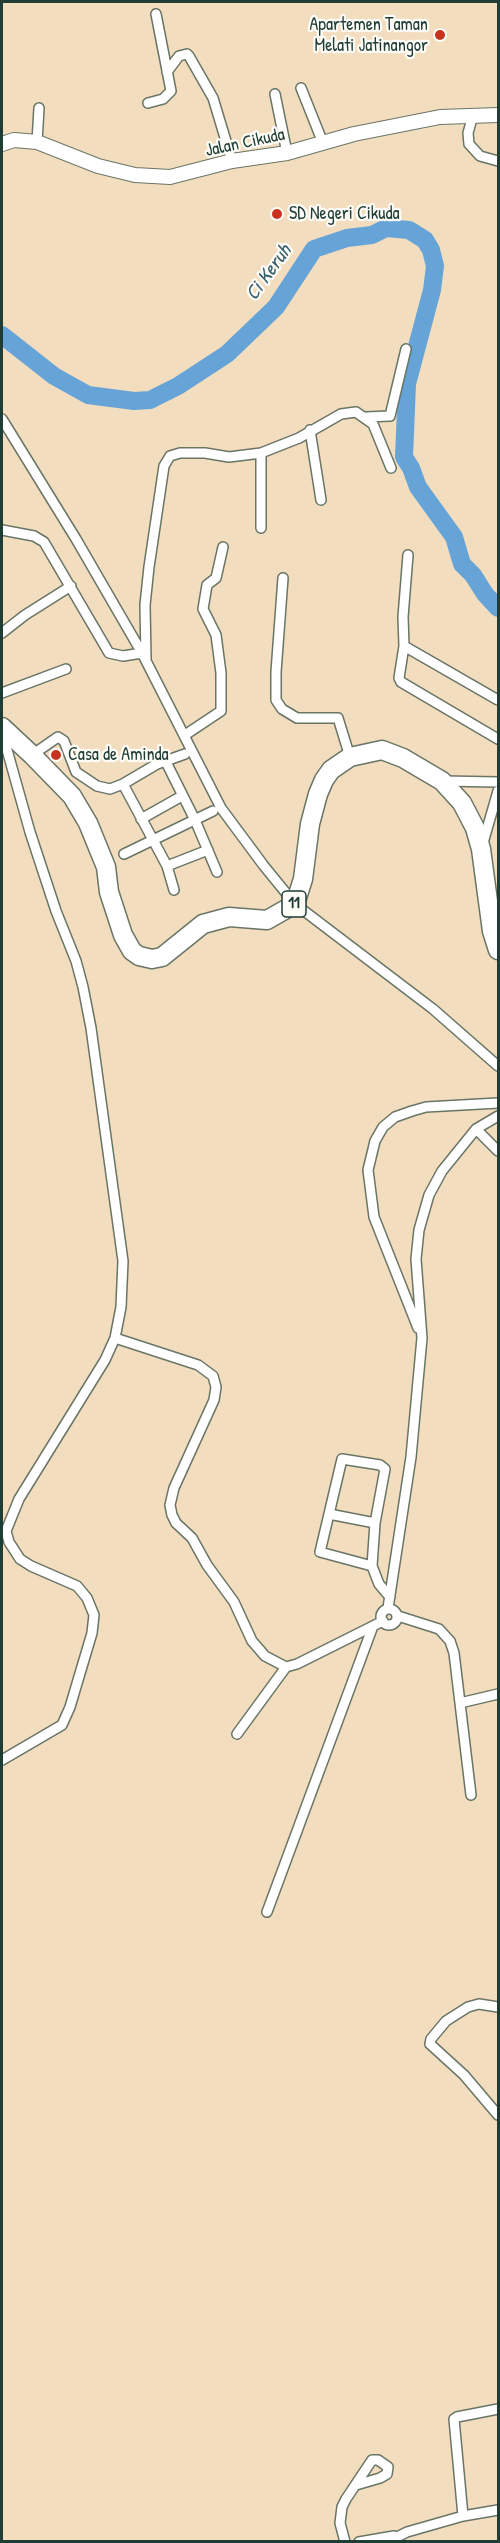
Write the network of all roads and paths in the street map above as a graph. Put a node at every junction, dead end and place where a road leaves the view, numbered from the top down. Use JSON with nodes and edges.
{"nodes":[{"id":1,"x":156,"y":14,"type":"dead end"},
{"id":2,"x":167,"y":72,"type":"junction"},
{"id":3,"x":301,"y":88,"type":"dead end"},
{"id":4,"x":275,"y":94,"type":"dead end"},
{"id":5,"x":148,"y":103,"type":"dead end"},
{"id":6,"x":39,"y":108,"type":"dead end"},
{"id":7,"x":473,"y":115,"type":"junction"},
{"id":8,"x":498,"y":115,"type":"edge"},
{"id":9,"x":37,"y":142,"type":"junction"},
{"id":10,"x":323,"y":143,"type":"junction"},
{"id":11,"x":2,"y":144,"type":"edge"},
{"id":12,"x":287,"y":153,"type":"junction"},
{"id":13,"x":232,"y":161,"type":"junction"},
{"id":14,"x":498,"y":161,"type":"edge"},
{"id":15,"x":406,"y":349,"type":"dead end"},
{"id":16,"x":366,"y":417,"type":"junction"},
{"id":17,"x":2,"y":419,"type":"edge"},
{"id":18,"x":310,"y":430,"type":"junction"},
{"id":19,"x":261,"y":453,"type":"junction"},
{"id":20,"x":390,"y":468,"type":"dead end"},
{"id":21,"x":321,"y":500,"type":"dead end"},
{"id":22,"x":261,"y":528,"type":"dead end"},
{"id":23,"x":2,"y":530,"type":"edge"},
{"id":24,"x":222,"y":547,"type":"dead end"},
{"id":25,"x":408,"y":555,"type":"dead end"},
{"id":26,"x":283,"y":578,"type":"dead end"},
{"id":27,"x":71,"y":586,"type":"junction"},
{"id":28,"x":2,"y":633,"type":"edge"},
{"id":29,"x":404,"y":646,"type":"junction"},
{"id":30,"x":142,"y":654,"type":"junction"},
{"id":31,"x":147,"y":664,"type":"junction"},
{"id":32,"x":66,"y":669,"type":"dead end"},
{"id":33,"x":2,"y":693,"type":"edge"},
{"id":34,"x":498,"y":700,"type":"edge"},
{"id":35,"x":2,"y":729,"type":"edge"},
{"id":36,"x":185,"y":735,"type":"junction"},
{"id":37,"x":498,"y":739,"type":"edge"},
{"id":38,"x":184,"y":754,"type":"dead end"},
{"id":39,"x":32,"y":755,"type":"junction"},
{"id":40,"x":350,"y":757,"type":"junction"},
{"id":41,"x":166,"y":762,"type":"junction"},
{"id":42,"x":442,"y":781,"type":"junction"},
{"id":43,"x":498,"y":782,"type":"edge"},
{"id":44,"x":123,"y":784,"type":"junction"},
{"id":45,"x":498,"y":791,"type":"edge"},
{"id":46,"x":182,"y":796,"type":"junction"},
{"id":47,"x":213,"y":811,"type":"dead end"},
{"id":48,"x":141,"y":819,"type":"junction"},
{"id":49,"x":195,"y":820,"type":"junction"},
{"id":50,"x":153,"y":841,"type":"junction"},
{"id":51,"x":481,"y":849,"type":"junction"},
{"id":52,"x":208,"y":850,"type":"junction"},
{"id":53,"x":123,"y":854,"type":"dead end"},
{"id":54,"x":167,"y":866,"type":"junction"},
{"id":55,"x":217,"y":872,"type":"dead end"},
{"id":56,"x":174,"y":890,"type":"dead end"},
{"id":57,"x":295,"y":904,"type":"junction"},
{"id":58,"x":498,"y":950,"type":"edge"},
{"id":59,"x":498,"y":1066,"type":"edge"},
{"id":60,"x":498,"y":1103,"type":"edge"},
{"id":61,"x":498,"y":1116,"type":"edge"},
{"id":62,"x":476,"y":1130,"type":"junction"},
{"id":63,"x":498,"y":1151,"type":"edge"},
{"id":64,"x":115,"y":1338,"type":"junction"},
{"id":65,"x":422,"y":1338,"type":"junction"},
{"id":66,"x":329,"y":1515,"type":"junction"},
{"id":67,"x":375,"y":1523,"type":"junction"},
{"id":68,"x":372,"y":1566,"type":"junction"},
{"id":69,"x":390,"y":1598,"type":"junction"},
{"id":70,"x":388,"y":1608,"type":"junction"},
{"id":71,"x":398,"y":1616,"type":"junction"},
{"id":72,"x":383,"y":1621,"type":"junction"},
{"id":73,"x":373,"y":1626,"type":"junction"},
{"id":74,"x":286,"y":1667,"type":"junction"},
{"id":75,"x":498,"y":1694,"type":"edge"},
{"id":76,"x":460,"y":1703,"type":"junction"},
{"id":77,"x":237,"y":1734,"type":"dead end"},
{"id":78,"x":2,"y":1760,"type":"edge"},
{"id":79,"x":471,"y":1795,"type":"dead end"},
{"id":80,"x":267,"y":1912,"type":"dead end"},
{"id":81,"x":498,"y":2007,"type":"edge"},
{"id":82,"x":498,"y":2115,"type":"edge"},
{"id":83,"x":498,"y":2409,"type":"edge"},
{"id":84,"x":356,"y":2485,"type":"dead end"},
{"id":85,"x":498,"y":2510,"type":"edge"},
{"id":86,"x":463,"y":2516,"type":"junction"},
{"id":87,"x":391,"y":2539,"type":"edge"},
{"id":88,"x":345,"y":2541,"type":"edge"},
{"id":89,"x":359,"y":2541,"type":"edge"}],
"edges":[{"from":1,"to":2,"type":"street"},
{"from":2,"to":5,"type":"street"},
{"from":2,"to":13,"type":"street"},
{"from":3,"to":10,"type":"street"},
{"from":4,"to":12,"type":"street"},
{"from":6,"to":9,"type":"street"},
{"from":7,"to":8,"type":"street","name":"Jalan Cikuda"},
{"from":7,"to":10,"type":"street","name":"Jalan Cikuda"},
{"from":7,"to":14,"type":"street"},
{"from":9,"to":11,"type":"street","name":"Jalan Cikuda"},
{"from":9,"to":13,"type":"street","name":"Jalan Cikuda"},
{"from":10,"to":12,"type":"street","name":"Jalan Cikuda"},
{"from":12,"to":13,"type":"street","name":"Jalan Cikuda"},
{"from":15,"to":16,"type":"street"},
{"from":16,"to":18,"type":"street"},
{"from":16,"to":20,"type":"street"},
{"from":17,"to":30,"type":"street"},
{"from":18,"to":19,"type":"street"},
{"from":18,"to":21,"type":"street"},
{"from":19,"to":22,"type":"street"},
{"from":19,"to":31,"type":"street"},
{"from":23,"to":27,"type":"street"},
{"from":24,"to":36,"type":"street"},
{"from":25,"to":29,"type":"street"},
{"from":26,"to":40,"type":"street"},
{"from":27,"to":28,"type":"street"},
{"from":27,"to":30,"type":"street"},
{"from":29,"to":34,"type":"street"},
{"from":29,"to":37,"type":"street"},
{"from":30,"to":31,"type":"street"},
{"from":31,"to":36,"type":"street"},
{"from":32,"to":33,"type":"street"},
{"from":35,"to":39,"type":"highway","number":"11"},
{"from":35,"to":64,"type":"street"},
{"from":36,"to":57,"type":"street"},
{"from":38,"to":41,"type":"street"},
{"from":39,"to":44,"type":"street"},
{"from":39,"to":57,"type":"highway","number":"11"},
{"from":40,"to":42,"type":"highway","number":"11"},
{"from":40,"to":57,"type":"highway","number":"11"},
{"from":41,"to":44,"type":"street"},
{"from":41,"to":46,"type":"street"},
{"from":42,"to":43,"type":"street"},
{"from":42,"to":51,"type":"highway","number":"11"},
{"from":44,"to":48,"type":"street"},
{"from":45,"to":51,"type":"street"},
{"from":46,"to":48,"type":"street"},
{"from":46,"to":49,"type":"street"},
{"from":47,"to":49,"type":"street"},
{"from":48,"to":50,"type":"street"},
{"from":49,"to":50,"type":"street"},
{"from":49,"to":52,"type":"street"},
{"from":50,"to":53,"type":"street"},
{"from":50,"to":54,"type":"street"},
{"from":51,"to":58,"type":"highway","number":"11"},
{"from":52,"to":54,"type":"street"},
{"from":52,"to":55,"type":"street"},
{"from":54,"to":56,"type":"street"},
{"from":57,"to":59,"type":"street"},
{"from":60,"to":65,"type":"street"},
{"from":61,"to":62,"type":"street"},
{"from":62,"to":63,"type":"street"},
{"from":62,"to":65,"type":"street"},
{"from":64,"to":74,"type":"street"},
{"from":64,"to":78,"type":"street"},
{"from":65,"to":69,"type":"street"},
{"from":66,"to":67,"type":"street"},
{"from":66,"to":67,"type":"street"},
{"from":66,"to":68,"type":"street"},
{"from":67,"to":68,"type":"street"},
{"from":68,"to":69,"type":"street"},
{"from":69,"to":70,"type":"street"},
{"from":70,"to":71,"type":"street"},
{"from":70,"to":72,"type":"street"},
{"from":71,"to":72,"type":"street"},
{"from":71,"to":76,"type":"street"},
{"from":72,"to":73,"type":"street"},
{"from":73,"to":74,"type":"street"},
{"from":73,"to":80,"type":"street"},
{"from":74,"to":77,"type":"street"},
{"from":75,"to":76,"type":"street"},
{"from":76,"to":79,"type":"street"},
{"from":81,"to":82,"type":"street"},
{"from":83,"to":86,"type":"street"},
{"from":84,"to":88,"type":"street"},
{"from":85,"to":86,"type":"street"},
{"from":86,"to":87,"type":"street"},
{"from":87,"to":89,"type":"street"}]}
